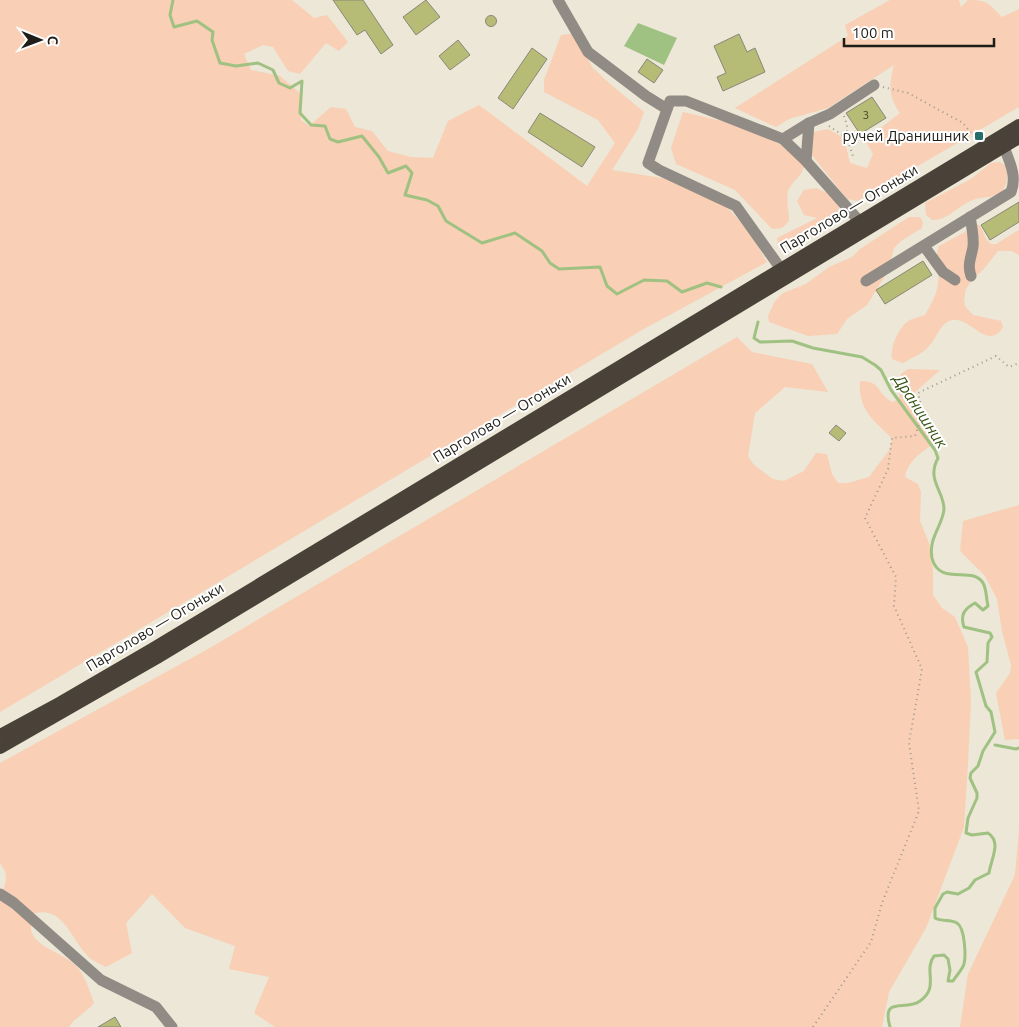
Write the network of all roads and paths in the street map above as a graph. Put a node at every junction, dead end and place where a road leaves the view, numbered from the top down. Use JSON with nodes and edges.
{"nodes":[{"id":1,"x":558,"y":0,"type":"edge"},
{"id":2,"x":874,"y":85,"type":"joint"},
{"id":3,"x":841,"y":107,"type":"junction"},
{"id":4,"x":667,"y":109,"type":"junction"},
{"id":5,"x":814,"y":121,"type":"junction"},
{"id":6,"x":1019,"y":125,"type":"edge"},
{"id":7,"x":846,"y":138,"type":"junction"},
{"id":8,"x":975,"y":138,"type":"dead end"},
{"id":9,"x":1019,"y":138,"type":"edge"},
{"id":10,"x":783,"y":139,"type":"junction"},
{"id":11,"x":1004,"y":147,"type":"junction"},
{"id":12,"x":853,"y":156,"type":"dead end"},
{"id":13,"x":806,"y":162,"type":"junction"},
{"id":14,"x":970,"y":217,"type":"junction"},
{"id":15,"x":860,"y":222,"type":"junction"},
{"id":16,"x":924,"y":246,"type":"junction"},
{"id":17,"x":781,"y":269,"type":"junction"},
{"id":18,"x":971,"y":276,"type":"dead end"},
{"id":19,"x":955,"y":280,"type":"dead end"},
{"id":20,"x":866,"y":281,"type":"dead end"},
{"id":21,"x":1019,"y":364,"type":"edge"},
{"id":22,"x":0,"y":735,"type":"edge"},
{"id":23,"x":0,"y":748,"type":"edge"},
{"id":24,"x":0,"y":894,"type":"edge"},
{"id":25,"x":172,"y":1027,"type":"edge"},
{"id":26,"x":813,"y":1027,"type":"edge"}],
"edges":[{"from":1,"to":4,"type":"lane"},
{"from":2,"to":3,"type":"lane"},
{"from":2,"to":8,"type":"path"},
{"from":3,"to":5,"type":"lane"},
{"from":3,"to":7,"type":"path"},
{"from":4,"to":10,"type":"lane"},
{"from":4,"to":17,"type":"lane"},
{"from":5,"to":7,"type":"path"},
{"from":5,"to":10,"type":"lane"},
{"from":5,"to":13,"type":"lane"},
{"from":6,"to":15,"type":"main road","name":"Парголово — Огоньки"},
{"from":7,"to":12,"type":"path"},
{"from":9,"to":11,"type":"main road","name":"Парголово — Огоньки"},
{"from":10,"to":13,"type":"lane"},
{"from":11,"to":14,"type":"lane"},
{"from":11,"to":23,"type":"main road","name":"Парголово — Огоньки"},
{"from":13,"to":15,"type":"lane"},
{"from":14,"to":16,"type":"lane"},
{"from":14,"to":18,"type":"lane"},
{"from":15,"to":17,"type":"main road","name":"Парголово — Огоньки"},
{"from":16,"to":19,"type":"lane"},
{"from":16,"to":20,"type":"lane"},
{"from":17,"to":22,"type":"main road","name":"Парголово — Огоньки"},
{"from":21,"to":26,"type":"path"},
{"from":24,"to":25,"type":"lane"}]}
